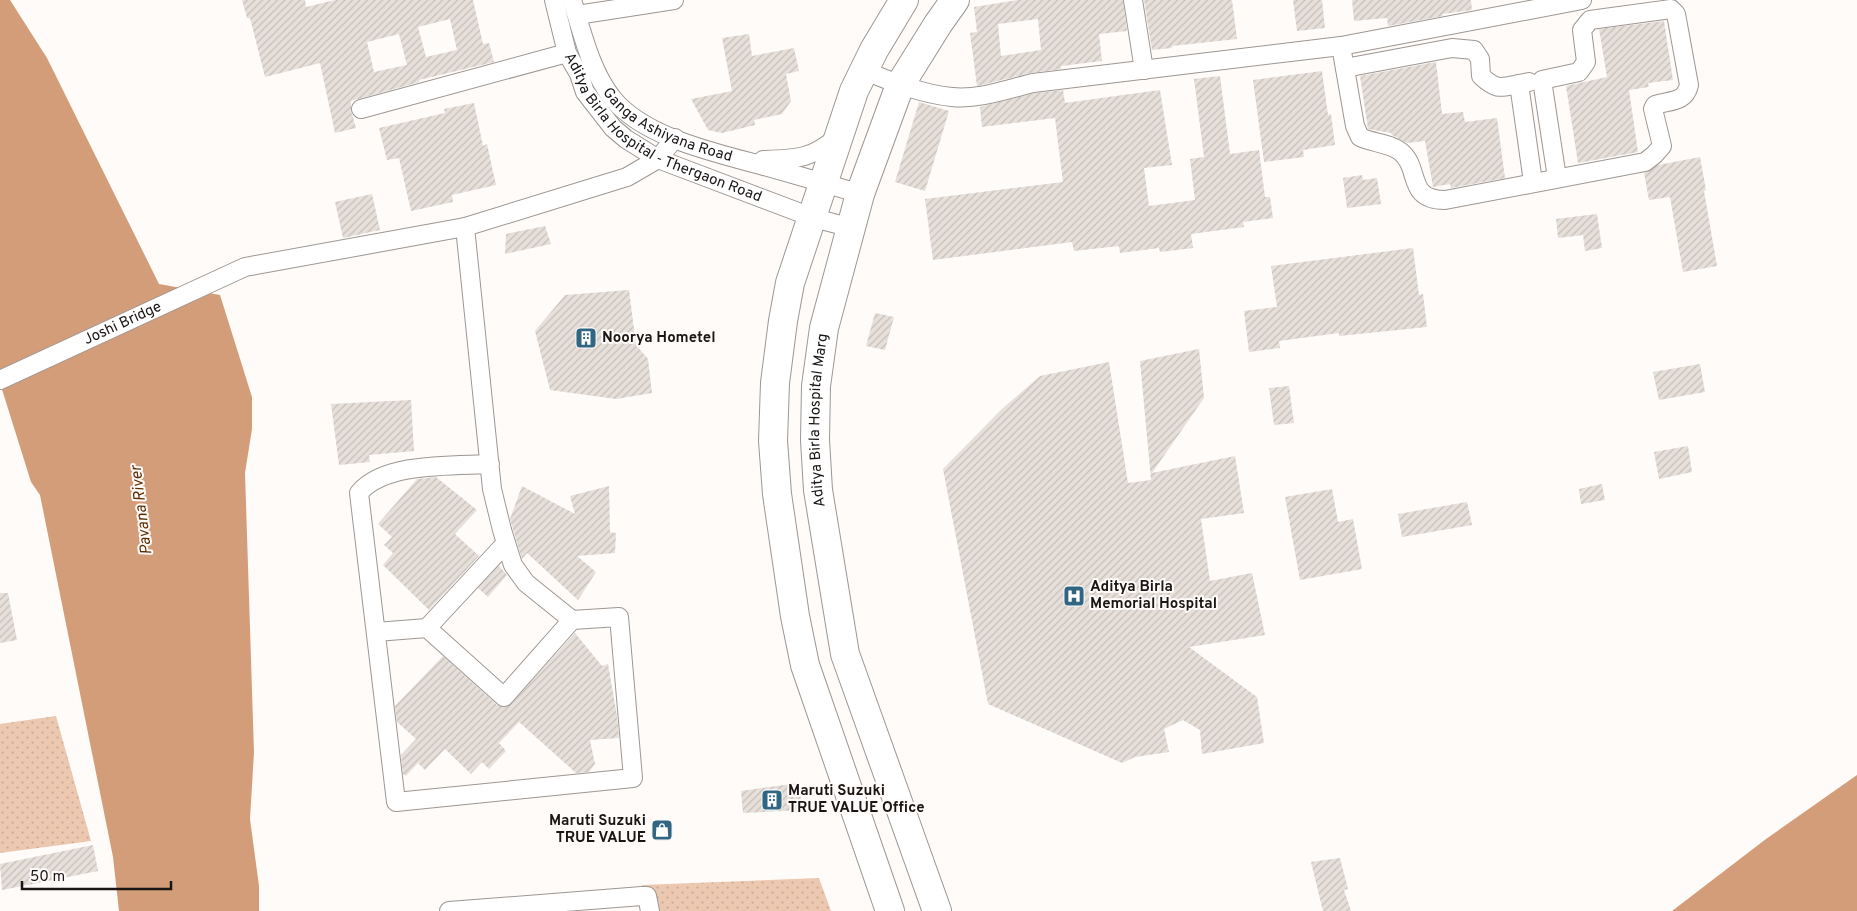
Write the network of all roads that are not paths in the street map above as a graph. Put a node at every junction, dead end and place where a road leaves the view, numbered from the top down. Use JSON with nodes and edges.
{"nodes":[{"id":1,"x":554,"y":0,"type":"edge"},
{"id":2,"x":674,"y":0,"type":"edge"},
{"id":3,"x":904,"y":0,"type":"edge"},
{"id":4,"x":955,"y":0,"type":"edge"},
{"id":5,"x":1134,"y":0,"type":"edge"},
{"id":6,"x":1582,"y":0,"type":"edge"},
{"id":7,"x":1550,"y":3,"type":"edge"},
{"id":8,"x":574,"y":7,"type":"edge"},
{"id":9,"x":1341,"y":46,"type":"junction"},
{"id":10,"x":567,"y":53,"type":"junction"},
{"id":11,"x":1345,"y":68,"type":"junction"},
{"id":12,"x":863,"y":70,"type":"junction"},
{"id":13,"x":1144,"y":70,"type":"junction"},
{"id":14,"x":1542,"y":80,"type":"junction"},
{"id":15,"x":1519,"y":84,"type":"junction"},
{"id":16,"x":900,"y":85,"type":"junction"},
{"id":17,"x":361,"y":109,"type":"dead end"},
{"id":18,"x":839,"y":134,"type":"junction"},
{"id":19,"x":675,"y":138,"type":"junction"},
{"id":20,"x":658,"y":159,"type":"junction"},
{"id":21,"x":743,"y":160,"type":"junction"},
{"id":22,"x":1557,"y":178,"type":"junction"},
{"id":23,"x":823,"y":182,"type":"junction"},
{"id":24,"x":1533,"y":182,"type":"junction"},
{"id":25,"x":860,"y":194,"type":"junction"},
{"id":26,"x":814,"y":218,"type":"junction"},
{"id":27,"x":465,"y":227,"type":"junction"},
{"id":28,"x":852,"y":228,"type":"junction"},
{"id":29,"x":0,"y":380,"type":"edge"},
{"id":30,"x":490,"y":464,"type":"junction"},
{"id":31,"x":506,"y":543,"type":"junction"},
{"id":32,"x":572,"y":620,"type":"junction"},
{"id":33,"x":427,"y":628,"type":"junction"},
{"id":34,"x":376,"y":632,"type":"junction"},
{"id":35,"x":448,"y":911,"type":"edge"},
{"id":36,"x":650,"y":911,"type":"edge"},
{"id":37,"x":890,"y":911,"type":"edge"},
{"id":38,"x":937,"y":911,"type":"edge"}],
"edges":[{"from":1,"to":10,"type":"street","name":"Aditya Birla Hospital - Thergaon Road"},
{"from":2,"to":8,"type":"street"},
{"from":3,"to":12,"type":"main road"},
{"from":4,"to":16,"type":"main road","name":"Aditya Birla Hospital Marg"},
{"from":5,"to":13,"type":"street"},
{"from":6,"to":7,"type":"street"},
{"from":7,"to":9,"type":"street"},
{"from":8,"to":19,"type":"street","name":"Ganga Ashiyana Road"},
{"from":9,"to":11,"type":"street"},
{"from":9,"to":13,"type":"street"},
{"from":10,"to":17,"type":"street"},
{"from":10,"to":20,"type":"street","name":"Aditya Birla Hospital - Thergaon Road"},
{"from":11,"to":15,"type":"street"},
{"from":11,"to":24,"type":"street"},
{"from":12,"to":16,"type":"street"},
{"from":12,"to":18,"type":"main road"},
{"from":13,"to":16,"type":"street"},
{"from":14,"to":15,"type":"street"},
{"from":14,"to":22,"type":"street"},
{"from":14,"to":22,"type":"street"},
{"from":15,"to":24,"type":"street"},
{"from":16,"to":25,"type":"main road","name":"Aditya Birla Hospital Marg"},
{"from":18,"to":21,"type":"street"},
{"from":18,"to":23,"type":"main road"},
{"from":19,"to":20,"type":"street"},
{"from":19,"to":21,"type":"street","name":"Ganga Ashiyana Road"},
{"from":20,"to":26,"type":"street","name":"Aditya Birla Hospital - Thergaon Road"},
{"from":20,"to":27,"type":"street","name":"Joshi Bridge"},
{"from":21,"to":23,"type":"street","name":"Ganga Ashiyana Road"},
{"from":22,"to":24,"type":"street"},
{"from":23,"to":25,"type":"street","name":"Ganga Ashiyana Road"},
{"from":23,"to":26,"type":"main road"},
{"from":25,"to":28,"type":"main road","name":"Aditya Birla Hospital Marg"},
{"from":26,"to":28,"type":"street","name":"Aditya Birla Hospital - Thergaon Road"},
{"from":26,"to":37,"type":"main road"},
{"from":27,"to":29,"type":"street","name":"Joshi Bridge"},
{"from":27,"to":30,"type":"street"},
{"from":28,"to":38,"type":"main road","name":"Aditya Birla Hospital Marg"},
{"from":30,"to":31,"type":"street"},
{"from":30,"to":34,"type":"street"},
{"from":31,"to":32,"type":"street"},
{"from":31,"to":33,"type":"street"},
{"from":32,"to":33,"type":"street"},
{"from":32,"to":34,"type":"street"},
{"from":33,"to":34,"type":"street"},
{"from":35,"to":36,"type":"street"}]}
